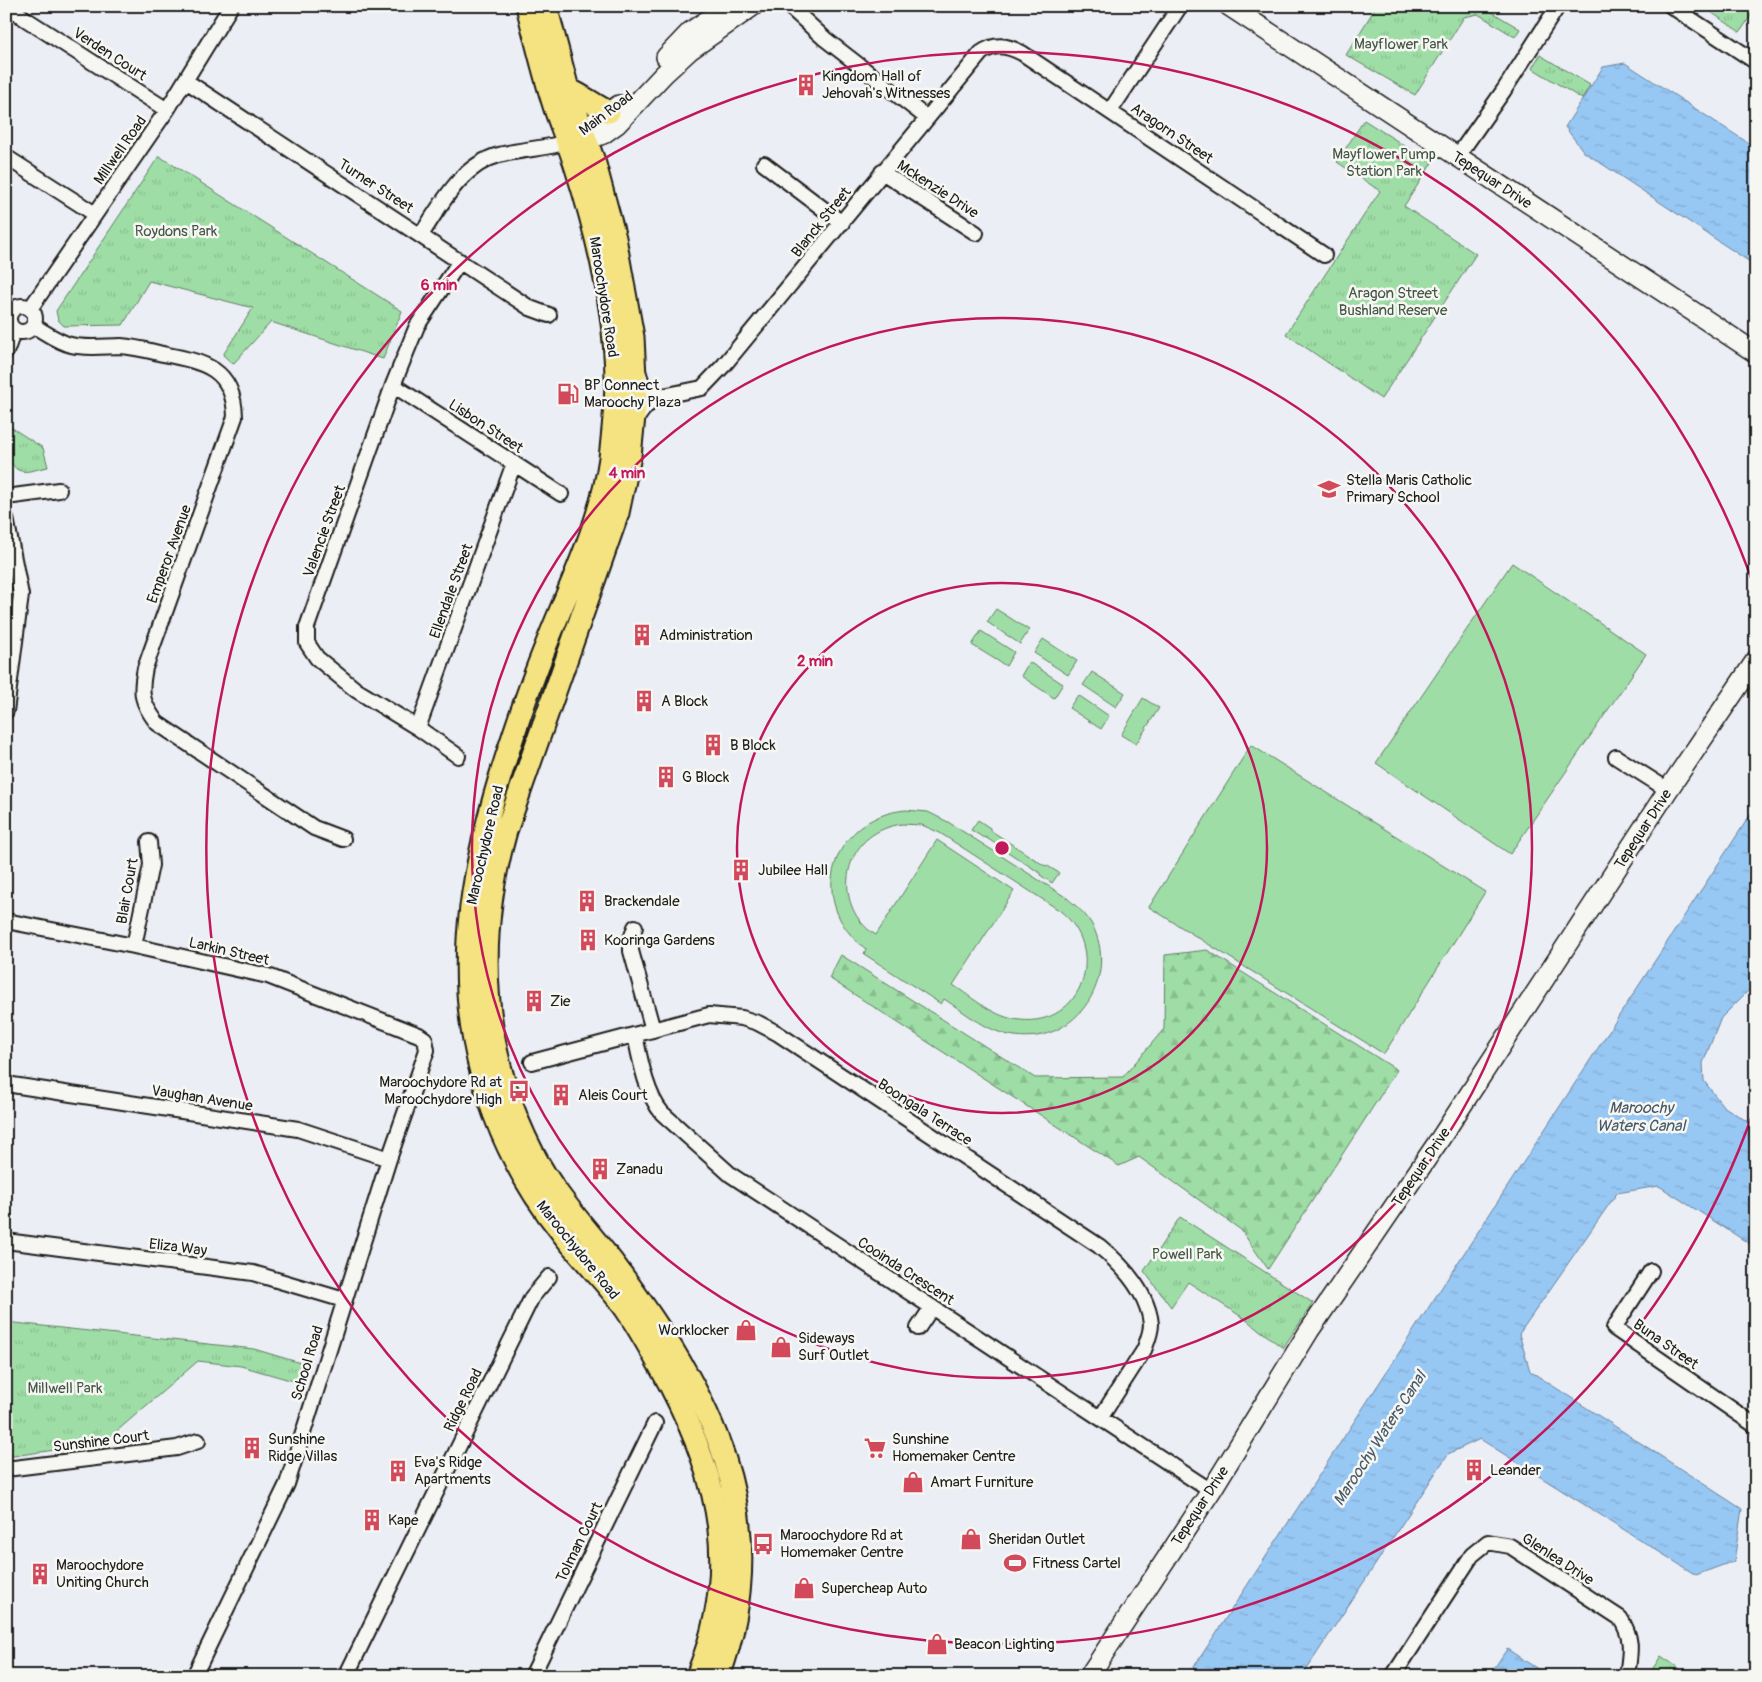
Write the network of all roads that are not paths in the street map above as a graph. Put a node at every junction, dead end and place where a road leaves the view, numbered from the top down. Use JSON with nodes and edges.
{"nodes":[{"id":1,"x":231,"y":6,"type":"edge"},
{"id":2,"x":527,"y":6,"type":"edge"},
{"id":3,"x":546,"y":6,"type":"edge"},
{"id":4,"x":729,"y":6,"type":"edge"},
{"id":5,"x":753,"y":6,"type":"edge"},
{"id":6,"x":788,"y":6,"type":"edge"},
{"id":7,"x":1180,"y":6,"type":"edge"},
{"id":8,"x":1229,"y":6,"type":"edge"},
{"id":9,"x":1558,"y":6,"type":"edge"},
{"id":10,"x":1671,"y":6,"type":"edge"},
{"id":11,"x":11,"y":8,"type":"dead end"},
{"id":12,"x":997,"y":45,"type":"joint"},
{"id":13,"x":1756,"y":62,"type":"edge"},
{"id":14,"x":186,"y":80,"type":"junction"},
{"id":15,"x":568,"y":89,"type":"junction"},
{"id":16,"x":167,"y":110,"type":"junction"},
{"id":17,"x":1110,"y":111,"type":"junction"},
{"id":18,"x":609,"y":112,"type":"junction"},
{"id":19,"x":927,"y":118,"type":"junction"},
{"id":20,"x":579,"y":138,"type":"junction"},
{"id":21,"x":6,"y":157,"type":"edge"},
{"id":22,"x":1456,"y":157,"type":"junction"},
{"id":23,"x":764,"y":164,"type":"dead end"},
{"id":24,"x":882,"y":172,"type":"junction"},
{"id":25,"x":95,"y":214,"type":"junction"},
{"id":26,"x":842,"y":223,"type":"junction"},
{"id":27,"x":976,"y":233,"type":"dead end"},
{"id":28,"x":421,"y":235,"type":"junction"},
{"id":29,"x":1324,"y":255,"type":"dead end"},
{"id":30,"x":460,"y":261,"type":"junction"},
{"id":31,"x":30,"y":309,"type":"junction"},
{"id":32,"x":9,"y":310,"type":"edge"},
{"id":33,"x":549,"y":315,"type":"dead end"},
{"id":34,"x":34,"y":326,"type":"junction"},
{"id":35,"x":14,"y":330,"type":"junction"},
{"id":36,"x":6,"y":352,"type":"edge"},
{"id":37,"x":1756,"y":353,"type":"edge"},
{"id":38,"x":635,"y":364,"type":"junction"},
{"id":39,"x":393,"y":385,"type":"junction"},
{"id":40,"x":658,"y":398,"type":"junction"},
{"id":41,"x":634,"y":423,"type":"junction"},
{"id":42,"x":514,"y":463,"type":"junction"},
{"id":43,"x":59,"y":490,"type":"dead end"},
{"id":44,"x":561,"y":494,"type":"dead end"},
{"id":45,"x":6,"y":497,"type":"edge"},
{"id":46,"x":6,"y":518,"type":"edge"},
{"id":47,"x":1756,"y":660,"type":"edge"},
{"id":48,"x":6,"y":711,"type":"edge"},
{"id":49,"x":418,"y":728,"type":"junction"},
{"id":50,"x":458,"y":756,"type":"dead end"},
{"id":51,"x":1616,"y":756,"type":"dead end"},
{"id":52,"x":1668,"y":790,"type":"junction"},
{"id":53,"x":343,"y":838,"type":"dead end"},
{"id":54,"x":149,"y":842,"type":"dead end"},
{"id":55,"x":6,"y":921,"type":"edge"},
{"id":56,"x":635,"y":927,"type":"dead end"},
{"id":57,"x":134,"y":946,"type":"junction"},
{"id":58,"x":653,"y":1030,"type":"junction"},
{"id":59,"x":635,"y":1035,"type":"junction"},
{"id":60,"x":427,"y":1050,"type":"joint"},
{"id":61,"x":532,"y":1062,"type":"dead end"},
{"id":62,"x":6,"y":1084,"type":"edge"},
{"id":63,"x":388,"y":1159,"type":"junction"},
{"id":64,"x":6,"y":1241,"type":"edge"},
{"id":65,"x":1651,"y":1271,"type":"dead end"},
{"id":66,"x":550,"y":1278,"type":"dead end"},
{"id":67,"x":344,"y":1300,"type":"junction"},
{"id":68,"x":932,"y":1308,"type":"junction"},
{"id":69,"x":918,"y":1328,"type":"dead end"},
{"id":70,"x":1101,"y":1417,"type":"junction"},
{"id":71,"x":655,"y":1423,"type":"dead end"},
{"id":72,"x":1756,"y":1426,"type":"edge"},
{"id":73,"x":198,"y":1441,"type":"dead end"},
{"id":74,"x":6,"y":1470,"type":"edge"},
{"id":75,"x":1211,"y":1491,"type":"junction"},
{"id":76,"x":194,"y":1676,"type":"edge"},
{"id":77,"x":346,"y":1676,"type":"edge"},
{"id":78,"x":532,"y":1676,"type":"edge"},
{"id":79,"x":697,"y":1676,"type":"edge"},
{"id":80,"x":719,"y":1676,"type":"edge"},
{"id":81,"x":1089,"y":1676,"type":"edge"},
{"id":82,"x":1392,"y":1676,"type":"edge"},
{"id":83,"x":1627,"y":1676,"type":"edge"}],
"edges":[{"from":1,"to":14,"type":"street","name":"Millwell Road"},
{"from":2,"to":20,"type":"main road","name":"Maroochydore Road"},
{"from":3,"to":15,"type":"main road","name":"Maroochydore Road"},
{"from":4,"to":18,"type":"street","name":"Main Road"},
{"from":5,"to":20,"type":"street","name":"Main Road"},
{"from":6,"to":19,"type":"street"},
{"from":7,"to":17,"type":"street"},
{"from":8,"to":22,"type":"street","name":"Tepequar Drive"},
{"from":9,"to":22,"type":"street"},
{"from":10,"to":13,"type":"street"},
{"from":11,"to":16,"type":"street","name":"Verden Court"},
{"from":12,"to":17,"type":"street","name":"Aragorn Street"},
{"from":12,"to":19,"type":"street","name":"Blanck Street"},
{"from":14,"to":16,"type":"street","name":"Millwell Road"},
{"from":14,"to":28,"type":"street","name":"Turner Street"},
{"from":15,"to":18,"type":"main road"},
{"from":15,"to":20,"type":"main road","name":"Maroochydore Road"},
{"from":16,"to":25,"type":"street","name":"Millwell Road"},
{"from":17,"to":29,"type":"street","name":"Aragorn Street"},
{"from":18,"to":20,"type":"street","name":"Main Road"},
{"from":19,"to":24,"type":"street","name":"Blanck Street"},
{"from":20,"to":28,"type":"street"},
{"from":20,"to":38,"type":"main road","name":"Maroochydore Road"},
{"from":20,"to":79,"type":"main road","name":"Maroochydore Road"},
{"from":21,"to":25,"type":"street"},
{"from":22,"to":37,"type":"street","name":"Tepequar Drive"},
{"from":23,"to":26,"type":"street"},
{"from":24,"to":26,"type":"street","name":"Blanck Street"},
{"from":24,"to":27,"type":"street","name":"Mckenzie Drive"},
{"from":25,"to":31,"type":"street","name":"Millwell Road"},
{"from":26,"to":40,"type":"street","name":"Blanck Street"},
{"from":28,"to":30,"type":"street","name":"Turner Street"},
{"from":30,"to":33,"type":"street","name":"Turner Street"},
{"from":30,"to":39,"type":"street","name":"Valencie Street"},
{"from":31,"to":32,"type":"street"},
{"from":31,"to":34,"type":"street"},
{"from":32,"to":35,"type":"street"},
{"from":34,"to":35,"type":"street"},
{"from":34,"to":53,"type":"street","name":"Emperor Avenue"},
{"from":35,"to":36,"type":"street"},
{"from":38,"to":40,"type":"street"},
{"from":38,"to":41,"type":"main road","name":"Maroochydore Road"},
{"from":39,"to":42,"type":"street","name":"Lisbon Street"},
{"from":39,"to":49,"type":"street","name":"Valencie Street"},
{"from":40,"to":41,"type":"street"},
{"from":41,"to":80,"type":"main road","name":"Maroochydore Road"},
{"from":42,"to":44,"type":"street","name":"Lisbon Street"},
{"from":42,"to":49,"type":"street","name":"Ellendale Street"},
{"from":43,"to":45,"type":"street"},
{"from":46,"to":48,"type":"street"},
{"from":47,"to":52,"type":"street","name":"Tepequar Drive"},
{"from":49,"to":50,"type":"street","name":"Valencie Street"},
{"from":51,"to":52,"type":"street"},
{"from":52,"to":75,"type":"street","name":"Tepequar Drive"},
{"from":54,"to":57,"type":"street","name":"Blair Court"},
{"from":55,"to":57,"type":"street","name":"Larkin Street"},
{"from":56,"to":58,"type":"street"},
{"from":57,"to":60,"type":"street","name":"Larkin Street"},
{"from":58,"to":59,"type":"street","name":"Boongala Terrace"},
{"from":58,"to":70,"type":"street","name":"Boongala Terrace"},
{"from":59,"to":61,"type":"street","name":"Boongala Terrace"},
{"from":59,"to":68,"type":"street","name":"Cooinda Crescent"},
{"from":60,"to":63,"type":"street","name":"School Road"},
{"from":62,"to":63,"type":"street","name":"Vaughan Avenue"},
{"from":63,"to":67,"type":"street","name":"School Road"},
{"from":64,"to":67,"type":"street","name":"Eliza Way"},
{"from":65,"to":72,"type":"street","name":"Buna Street"},
{"from":66,"to":77,"type":"street","name":"Ridge Road"},
{"from":67,"to":76,"type":"street","name":"School Road"},
{"from":68,"to":69,"type":"street"},
{"from":68,"to":70,"type":"street","name":"Cooinda Crescent"},
{"from":70,"to":75,"type":"street","name":"Cooinda Crescent"},
{"from":71,"to":78,"type":"street","name":"Tolman Court"},
{"from":73,"to":74,"type":"street","name":"Sunshine Court"},
{"from":75,"to":81,"type":"street","name":"Tepequar Drive"},
{"from":82,"to":83,"type":"street","name":"Glenlea Drive"}]}
